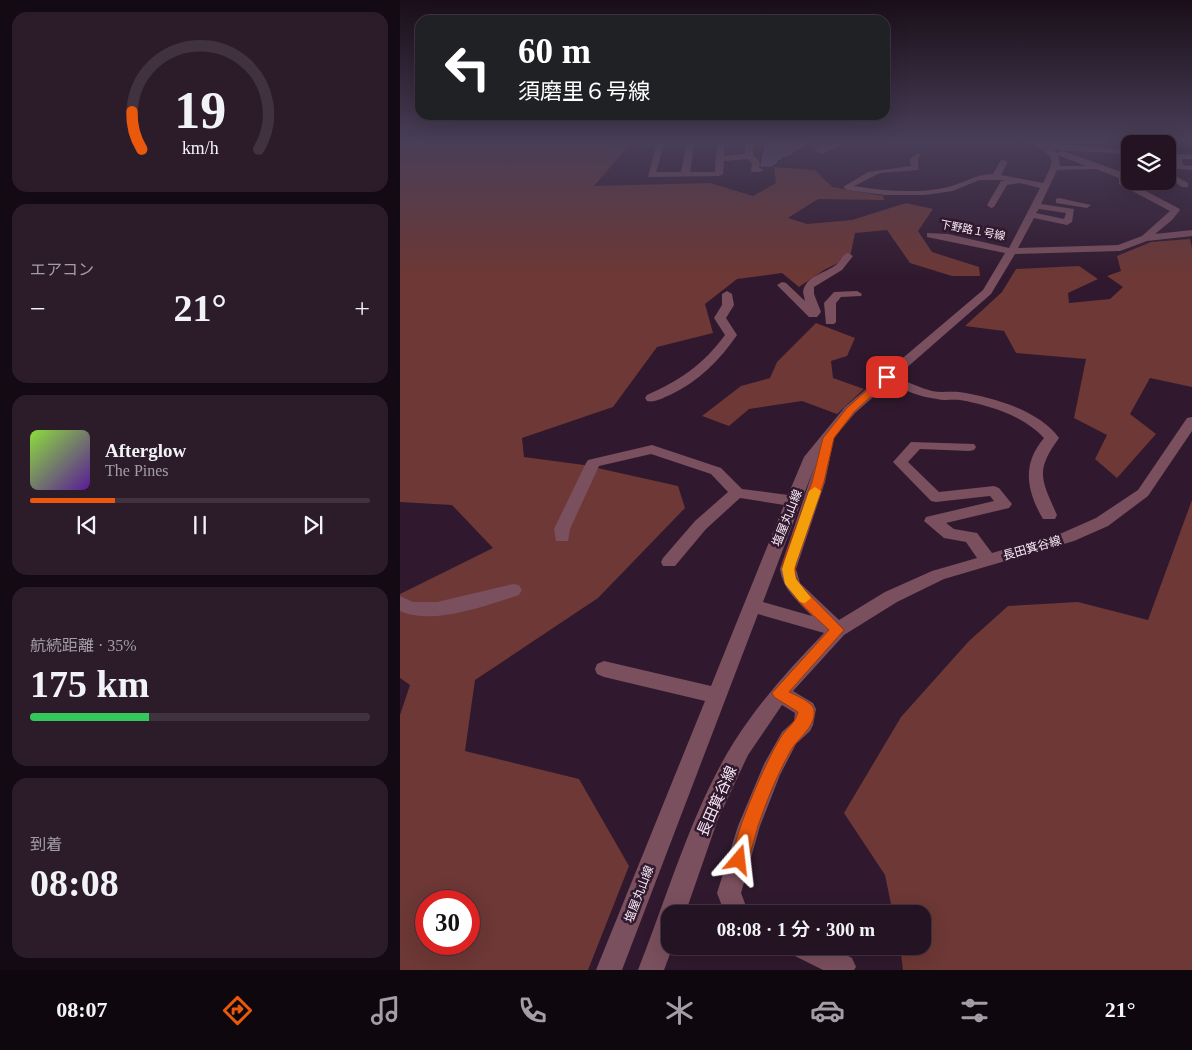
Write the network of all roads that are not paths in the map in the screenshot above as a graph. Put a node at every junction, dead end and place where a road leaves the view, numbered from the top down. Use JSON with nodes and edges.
{"nodes":[{"id":1,"x":849,"y":187,"type":"edge"},
{"id":2,"x":955,"y":187,"type":"edge"},
{"id":3,"x":1001,"y":187,"type":"edge"},
{"id":4,"x":1046,"y":187,"type":"edge"},
{"id":5,"x":1123,"y":190,"type":"edge"},
{"id":6,"x":1143,"y":190,"type":"edge"},
{"id":7,"x":1122,"y":195,"type":"dead end"},
{"id":8,"x":991,"y":205,"type":"dead end"},
{"id":9,"x":1087,"y":205,"type":"dead end"},
{"id":10,"x":1036,"y":206,"type":"junction"},
{"id":11,"x":1192,"y":233,"type":"edge"},
{"id":12,"x":930,"y":235,"type":"dead end"},
{"id":13,"x":1145,"y":238,"type":"junction"},
{"id":14,"x":1016,"y":250,"type":"junction"},
{"id":15,"x":1070,"y":254,"type":"dead end"},
{"id":16,"x":848,"y":256,"type":"dead end"},
{"id":17,"x":782,"y":285,"type":"dead end"},
{"id":18,"x":727,"y":294,"type":"dead end"},
{"id":19,"x":857,"y":294,"type":"dead end"},
{"id":20,"x":830,"y":322,"type":"dead end"},
{"id":21,"x":887,"y":377,"type":"junction"},
{"id":22,"x":652,"y":398,"type":"dead end"},
{"id":23,"x":1192,"y":422,"type":"edge"},
{"id":24,"x":829,"y":438,"type":"junction"},
{"id":25,"x":969,"y":447,"type":"dead end"},
{"id":26,"x":736,"y":493,"type":"junction"},
{"id":27,"x":793,"y":501,"type":"junction"},
{"id":28,"x":1049,"y":515,"type":"dead end"},
{"id":29,"x":562,"y":537,"type":"dead end"},
{"id":30,"x":988,"y":560,"type":"junction"},
{"id":31,"x":669,"y":562,"type":"dead end"},
{"id":32,"x":513,"y":590,"type":"dead end"},
{"id":33,"x":400,"y":603,"type":"edge"},
{"id":34,"x":752,"y":606,"type":"junction"},
{"id":35,"x":838,"y":630,"type":"junction"},
{"id":36,"x":604,"y":669,"type":"dead end"},
{"id":37,"x":779,"y":693,"type":"junction"},
{"id":38,"x":717,"y":696,"type":"junction"},
{"id":39,"x":676,"y":905,"type":"edge"},
{"id":40,"x":733,"y":905,"type":"edge"},
{"id":41,"x":661,"y":944,"type":"edge"},
{"id":42,"x":820,"y":955,"type":"edge"},
{"id":43,"x":843,"y":967,"type":"dead end"},
{"id":44,"x":609,"y":970,"type":"edge"},
{"id":45,"x":651,"y":970,"type":"edge"}],
"edges":[{"from":1,"to":2,"type":"street"},
{"from":3,"to":8,"type":"street"},
{"from":4,"to":10,"type":"street","name":"塩屋丸山線"},
{"from":5,"to":7,"type":"street"},
{"from":6,"to":13,"type":"street"},
{"from":9,"to":10,"type":"street"},
{"from":10,"to":14,"type":"street","name":"塩屋丸山線"},
{"from":11,"to":13,"type":"street"},
{"from":12,"to":14,"type":"street","name":"下野路１号線"},
{"from":13,"to":14,"type":"street"},
{"from":14,"to":15,"type":"street"},
{"from":14,"to":21,"type":"street","name":"塩屋丸山線"},
{"from":16,"to":17,"type":"street"},
{"from":18,"to":22,"type":"street"},
{"from":19,"to":20,"type":"street"},
{"from":21,"to":24,"type":"street","name":"塩屋丸山線"},
{"from":21,"to":28,"type":"street"},
{"from":23,"to":30,"type":"street","name":"長田箕谷線"},
{"from":24,"to":27,"type":"street","name":"塩屋丸山線"},
{"from":24,"to":35,"type":"street"},
{"from":25,"to":30,"type":"street"},
{"from":26,"to":27,"type":"street"},
{"from":26,"to":29,"type":"street"},
{"from":26,"to":31,"type":"street"},
{"from":27,"to":34,"type":"street","name":"塩屋丸山線"},
{"from":30,"to":35,"type":"street","name":"長田箕谷線"},
{"from":32,"to":33,"type":"street"},
{"from":34,"to":35,"type":"street"},
{"from":34,"to":38,"type":"street","name":"塩屋丸山線"},
{"from":35,"to":37,"type":"street","name":"長田箕谷線"},
{"from":36,"to":38,"type":"street"},
{"from":37,"to":39,"type":"street","name":"長田箕谷線"},
{"from":37,"to":40,"type":"street"},
{"from":38,"to":44,"type":"street","name":"塩屋丸山線"},
{"from":41,"to":45,"type":"street"},
{"from":42,"to":43,"type":"street"}]}
